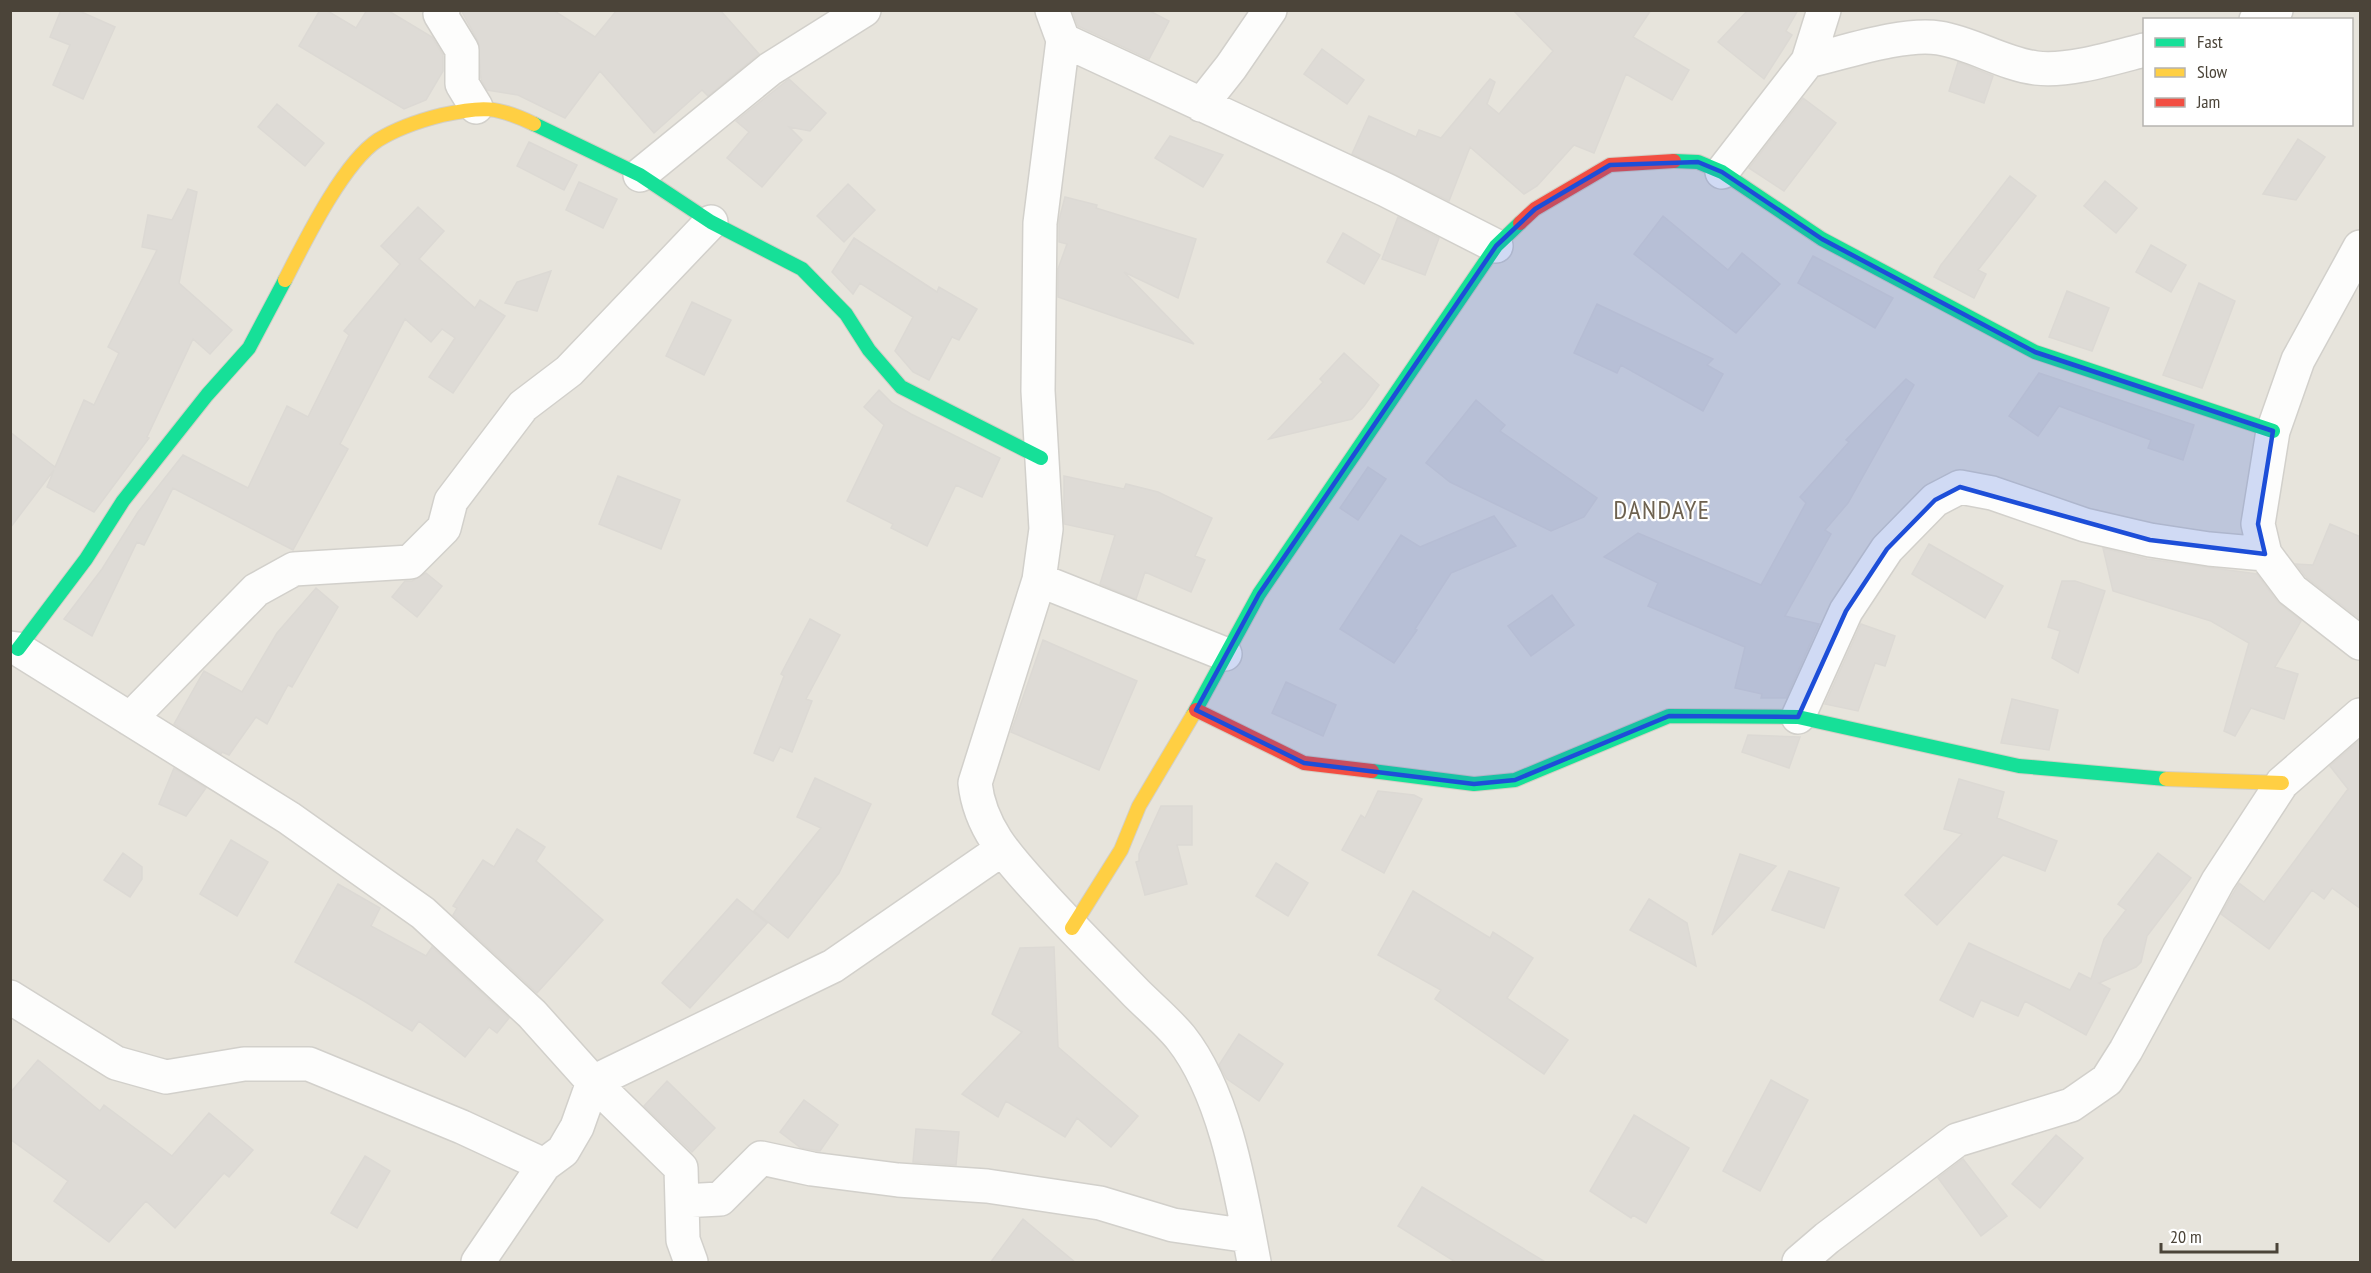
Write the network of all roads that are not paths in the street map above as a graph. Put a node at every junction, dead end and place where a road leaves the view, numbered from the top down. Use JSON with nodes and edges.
{"nodes":[{"id":1,"x":443,"y":10,"type":"edge"},
{"id":2,"x":864,"y":10,"type":"edge"},
{"id":3,"x":1270,"y":10,"type":"edge"},
{"id":4,"x":1824,"y":10,"type":"edge"},
{"id":5,"x":2276,"y":10,"type":"edge"},
{"id":6,"x":2260,"y":18,"type":"edge"},
{"id":7,"x":1057,"y":25,"type":"edge"},
{"id":8,"x":2143,"y":50,"type":"edge"},
{"id":9,"x":1808,"y":61,"type":"junction"},
{"id":10,"x":1201,"y":105,"type":"junction"},
{"id":11,"x":476,"y":107,"type":"junction"},
{"id":12,"x":1722,"y":172,"type":"junction"},
{"id":13,"x":640,"y":175,"type":"junction"},
{"id":14,"x":711,"y":222,"type":"junction"},
{"id":15,"x":1496,"y":246,"type":"junction"},
{"id":16,"x":2361,"y":247,"type":"edge"},
{"id":17,"x":2273,"y":431,"type":"junction"},
{"id":18,"x":1041,"y":458,"type":"junction"},
{"id":19,"x":2265,"y":554,"type":"junction"},
{"id":20,"x":1039,"y":580,"type":"junction"},
{"id":21,"x":2361,"y":643,"type":"edge"},
{"id":22,"x":14,"y":649,"type":"edge"},
{"id":23,"x":1225,"y":654,"type":"junction"},
{"id":24,"x":1196,"y":710,"type":"junction"},
{"id":25,"x":2361,"y":715,"type":"edge"},
{"id":26,"x":1798,"y":717,"type":"junction"},
{"id":27,"x":130,"y":719,"type":"junction"},
{"id":28,"x":2282,"y":783,"type":"junction"},
{"id":29,"x":1001,"y":850,"type":"junction"},
{"id":30,"x":1072,"y":928,"type":"junction"},
{"id":31,"x":10,"y":997,"type":"edge"},
{"id":32,"x":593,"y":1082,"type":"junction"},
{"id":33,"x":544,"y":1165,"type":"junction"},
{"id":34,"x":682,"y":1201,"type":"junction"},
{"id":35,"x":1252,"y":1249,"type":"edge"},
{"id":36,"x":478,"y":1263,"type":"edge"},
{"id":37,"x":692,"y":1263,"type":"edge"},
{"id":38,"x":1799,"y":1263,"type":"edge"}],
"edges":[{"from":1,"to":11,"type":"street"},
{"from":2,"to":13,"type":"street"},
{"from":3,"to":10,"type":"street"},
{"from":4,"to":9,"type":"street"},
{"from":5,"to":6,"type":"street"},
{"from":7,"to":10,"type":"street"},
{"from":7,"to":18,"type":"street"},
{"from":8,"to":9,"type":"street"},
{"from":9,"to":12,"type":"street"},
{"from":10,"to":15,"type":"street"},
{"from":11,"to":13,"type":"street"},
{"from":11,"to":22,"type":"street"},
{"from":12,"to":15,"type":"street"},
{"from":12,"to":17,"type":"street"},
{"from":13,"to":14,"type":"street"},
{"from":14,"to":18,"type":"street"},
{"from":14,"to":27,"type":"street"},
{"from":15,"to":23,"type":"street"},
{"from":16,"to":17,"type":"street"},
{"from":17,"to":19,"type":"street"},
{"from":18,"to":20,"type":"street"},
{"from":19,"to":21,"type":"street"},
{"from":19,"to":26,"type":"street"},
{"from":20,"to":23,"type":"street"},
{"from":20,"to":29,"type":"street"},
{"from":22,"to":27,"type":"street"},
{"from":23,"to":24,"type":"street"},
{"from":24,"to":26,"type":"street"},
{"from":24,"to":30,"type":"street"},
{"from":25,"to":28,"type":"street"},
{"from":26,"to":28,"type":"street"},
{"from":27,"to":32,"type":"street"},
{"from":28,"to":38,"type":"street"},
{"from":29,"to":30,"type":"street"},
{"from":29,"to":32,"type":"street"},
{"from":30,"to":35,"type":"street"},
{"from":31,"to":33,"type":"street"},
{"from":32,"to":33,"type":"street"},
{"from":32,"to":34,"type":"street"},
{"from":33,"to":36,"type":"street"},
{"from":34,"to":35,"type":"street"},
{"from":34,"to":37,"type":"street"}]}
